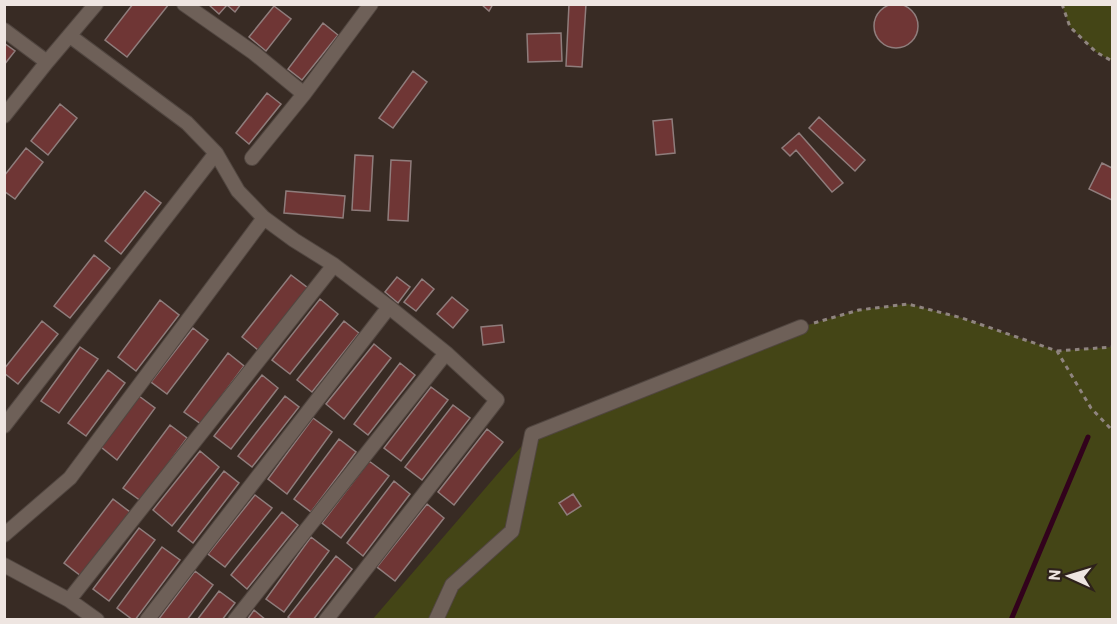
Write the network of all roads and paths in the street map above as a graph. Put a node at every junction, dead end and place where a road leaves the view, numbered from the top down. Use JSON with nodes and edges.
{"nodes":[{"id":1,"x":96,"y":4,"type":"edge"},
{"id":2,"x":184,"y":4,"type":"edge"},
{"id":3,"x":371,"y":4,"type":"edge"},
{"id":4,"x":1062,"y":4,"type":"edge"},
{"id":5,"x":4,"y":30,"type":"edge"},
{"id":6,"x":70,"y":36,"type":"junction"},
{"id":7,"x":1113,"y":61,"type":"edge"},
{"id":8,"x":47,"y":62,"type":"junction"},
{"id":9,"x":303,"y":94,"type":"junction"},
{"id":10,"x":4,"y":116,"type":"edge"},
{"id":11,"x":216,"y":153,"type":"junction"},
{"id":12,"x":252,"y":158,"type":"dead end"},
{"id":13,"x":264,"y":218,"type":"junction"},
{"id":14,"x":334,"y":265,"type":"junction"},
{"id":15,"x":389,"y":307,"type":"junction"},
{"id":16,"x":801,"y":327,"type":"joint"},
{"id":17,"x":1113,"y":346,"type":"edge"},
{"id":18,"x":1057,"y":351,"type":"junction"},
{"id":19,"x":446,"y":353,"type":"junction"},
{"id":20,"x":4,"y":426,"type":"edge"},
{"id":21,"x":1113,"y":430,"type":"edge"},
{"id":22,"x":4,"y":535,"type":"edge"},
{"id":23,"x":4,"y":565,"type":"edge"},
{"id":24,"x":69,"y":600,"type":"junction"},
{"id":25,"x":97,"y":620,"type":"edge"},
{"id":26,"x":147,"y":620,"type":"edge"},
{"id":27,"x":235,"y":620,"type":"edge"},
{"id":28,"x":326,"y":620,"type":"edge"},
{"id":29,"x":436,"y":620,"type":"edge"}],
"edges":[{"from":1,"to":6,"type":"street"},
{"from":2,"to":9,"type":"street"},
{"from":3,"to":9,"type":"street"},
{"from":4,"to":7,"type":"path"},
{"from":5,"to":8,"type":"street"},
{"from":6,"to":8,"type":"street"},
{"from":6,"to":11,"type":"street"},
{"from":8,"to":10,"type":"street"},
{"from":9,"to":12,"type":"street"},
{"from":11,"to":13,"type":"street"},
{"from":11,"to":20,"type":"street"},
{"from":13,"to":14,"type":"street"},
{"from":13,"to":22,"type":"street"},
{"from":14,"to":15,"type":"street"},
{"from":14,"to":24,"type":"street"},
{"from":15,"to":19,"type":"street"},
{"from":15,"to":26,"type":"street"},
{"from":16,"to":18,"type":"path"},
{"from":16,"to":29,"type":"street"},
{"from":17,"to":18,"type":"path"},
{"from":18,"to":21,"type":"path"},
{"from":19,"to":27,"type":"street"},
{"from":19,"to":28,"type":"street"},
{"from":23,"to":24,"type":"street"},
{"from":24,"to":25,"type":"street"}]}
